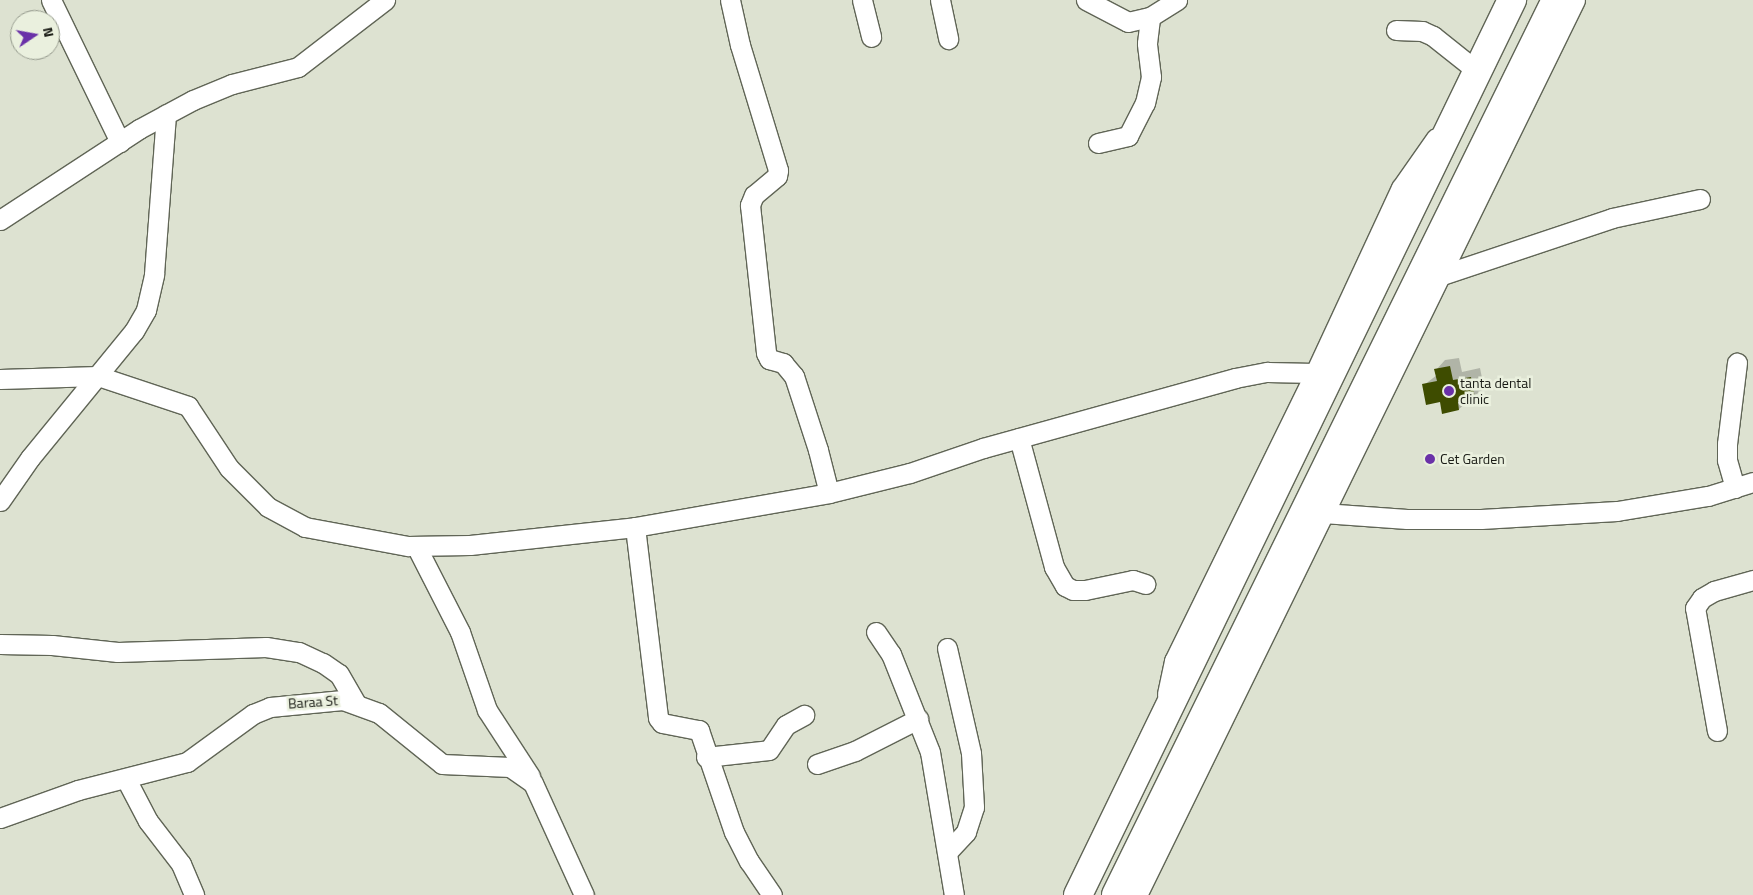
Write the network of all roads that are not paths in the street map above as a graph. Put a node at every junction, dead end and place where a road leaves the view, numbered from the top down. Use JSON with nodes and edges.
{"nodes":[{"id":1,"x":51,"y":0,"type":"edge"},
{"id":2,"x":385,"y":0,"type":"edge"},
{"id":3,"x":730,"y":0,"type":"edge"},
{"id":4,"x":862,"y":0,"type":"edge"},
{"id":5,"x":940,"y":0,"type":"edge"},
{"id":6,"x":1086,"y":0,"type":"edge"},
{"id":7,"x":1177,"y":0,"type":"edge"},
{"id":8,"x":1512,"y":0,"type":"edge"},
{"id":9,"x":1556,"y":0,"type":"edge"},
{"id":10,"x":1576,"y":0,"type":"edge"},
{"id":11,"x":1104,"y":6,"type":"edge"},
{"id":12,"x":1150,"y":17,"type":"junction"},
{"id":13,"x":1396,"y":30,"type":"dead end"},
{"id":14,"x":871,"y":37,"type":"dead end"},
{"id":15,"x":948,"y":39,"type":"dead end"},
{"id":16,"x":1477,"y":72,"type":"junction"},
{"id":17,"x":166,"y":114,"type":"junction"},
{"id":18,"x":1455,"y":116,"type":"junction"},
{"id":19,"x":120,"y":142,"type":"junction"},
{"id":20,"x":1098,"y":143,"type":"dead end"},
{"id":21,"x":1700,"y":199,"type":"dead end"},
{"id":22,"x":0,"y":220,"type":"edge"},
{"id":23,"x":1442,"y":275,"type":"junction"},
{"id":24,"x":1737,"y":363,"type":"dead end"},
{"id":25,"x":1315,"y":373,"type":"junction"},
{"id":26,"x":98,"y":376,"type":"junction"},
{"id":27,"x":0,"y":379,"type":"edge"},
{"id":28,"x":1019,"y":438,"type":"junction"},
{"id":29,"x":1753,"y":482,"type":"edge"},
{"id":30,"x":1735,"y":488,"type":"junction"},
{"id":31,"x":828,"y":493,"type":"junction"},
{"id":32,"x":0,"y":502,"type":"edge"},
{"id":33,"x":1323,"y":513,"type":"junction"},
{"id":34,"x":635,"y":527,"type":"junction"},
{"id":35,"x":416,"y":546,"type":"junction"},
{"id":36,"x":1753,"y":580,"type":"edge"},
{"id":37,"x":1144,"y":584,"type":"dead end"},
{"id":38,"x":876,"y":632,"type":"dead end"},
{"id":39,"x":0,"y":644,"type":"edge"},
{"id":40,"x":947,"y":648,"type":"dead end"},
{"id":41,"x":355,"y":702,"type":"junction"},
{"id":42,"x":804,"y":715,"type":"dead end"},
{"id":43,"x":1163,"y":715,"type":"junction"},
{"id":44,"x":918,"y":719,"type":"junction"},
{"id":45,"x":1717,"y":730,"type":"dead end"},
{"id":46,"x":1195,"y":734,"type":"junction"},
{"id":47,"x":706,"y":756,"type":"junction"},
{"id":48,"x":817,"y":764,"type":"dead end"},
{"id":49,"x":126,"y":779,"type":"junction"},
{"id":50,"x":533,"y":783,"type":"junction"},
{"id":51,"x":1119,"y":809,"type":"junction"},
{"id":52,"x":0,"y":818,"type":"edge"},
{"id":53,"x":1150,"y":828,"type":"junction"},
{"id":54,"x":949,"y":850,"type":"junction"},
{"id":55,"x":194,"y":895,"type":"edge"},
{"id":56,"x":584,"y":895,"type":"edge"},
{"id":57,"x":772,"y":895,"type":"edge"},
{"id":58,"x":954,"y":895,"type":"edge"},
{"id":59,"x":1078,"y":895,"type":"edge"},
{"id":60,"x":1116,"y":895,"type":"edge"},
{"id":61,"x":1137,"y":895,"type":"edge"}],
"edges":[{"from":1,"to":19,"type":"street"},
{"from":2,"to":17,"type":"street"},
{"from":3,"to":31,"type":"street"},
{"from":4,"to":14,"type":"street"},
{"from":5,"to":15,"type":"street"},
{"from":6,"to":11,"type":"street"},
{"from":7,"to":12,"type":"street"},
{"from":8,"to":16,"type":"highway"},
{"from":9,"to":46,"type":"highway"},
{"from":10,"to":23,"type":"street"},
{"from":11,"to":12,"type":"street"},
{"from":12,"to":20,"type":"street"},
{"from":13,"to":16,"type":"street"},
{"from":16,"to":18,"type":"highway"},
{"from":17,"to":19,"type":"street"},
{"from":17,"to":26,"type":"street"},
{"from":18,"to":25,"type":"street"},
{"from":18,"to":43,"type":"highway"},
{"from":19,"to":22,"type":"street"},
{"from":21,"to":23,"type":"street"},
{"from":23,"to":33,"type":"street"},
{"from":24,"to":30,"type":"street"},
{"from":25,"to":28,"type":"street"},
{"from":25,"to":43,"type":"street"},
{"from":26,"to":27,"type":"street"},
{"from":26,"to":32,"type":"street"},
{"from":26,"to":35,"type":"street"},
{"from":28,"to":31,"type":"street"},
{"from":28,"to":37,"type":"street"},
{"from":29,"to":30,"type":"street"},
{"from":30,"to":33,"type":"street"},
{"from":31,"to":34,"type":"street"},
{"from":33,"to":61,"type":"street"},
{"from":34,"to":35,"type":"street"},
{"from":34,"to":47,"type":"street"},
{"from":35,"to":50,"type":"street"},
{"from":36,"to":45,"type":"street"},
{"from":38,"to":44,"type":"street"},
{"from":39,"to":41,"type":"street"},
{"from":40,"to":54,"type":"street"},
{"from":41,"to":49,"type":"street","name":"Baraa St"},
{"from":41,"to":50,"type":"street","name":"Baraa St"},
{"from":42,"to":47,"type":"street"},
{"from":43,"to":46,"type":"highway"},
{"from":43,"to":51,"type":"highway"},
{"from":44,"to":48,"type":"street"},
{"from":44,"to":54,"type":"street"},
{"from":46,"to":53,"type":"highway"},
{"from":47,"to":57,"type":"street"},
{"from":49,"to":52,"type":"street","name":"Baraa St"},
{"from":49,"to":55,"type":"street"},
{"from":50,"to":56,"type":"street"},
{"from":51,"to":53,"type":"highway"},
{"from":51,"to":59,"type":"highway"},
{"from":53,"to":60,"type":"highway"},
{"from":54,"to":58,"type":"street"}]}
